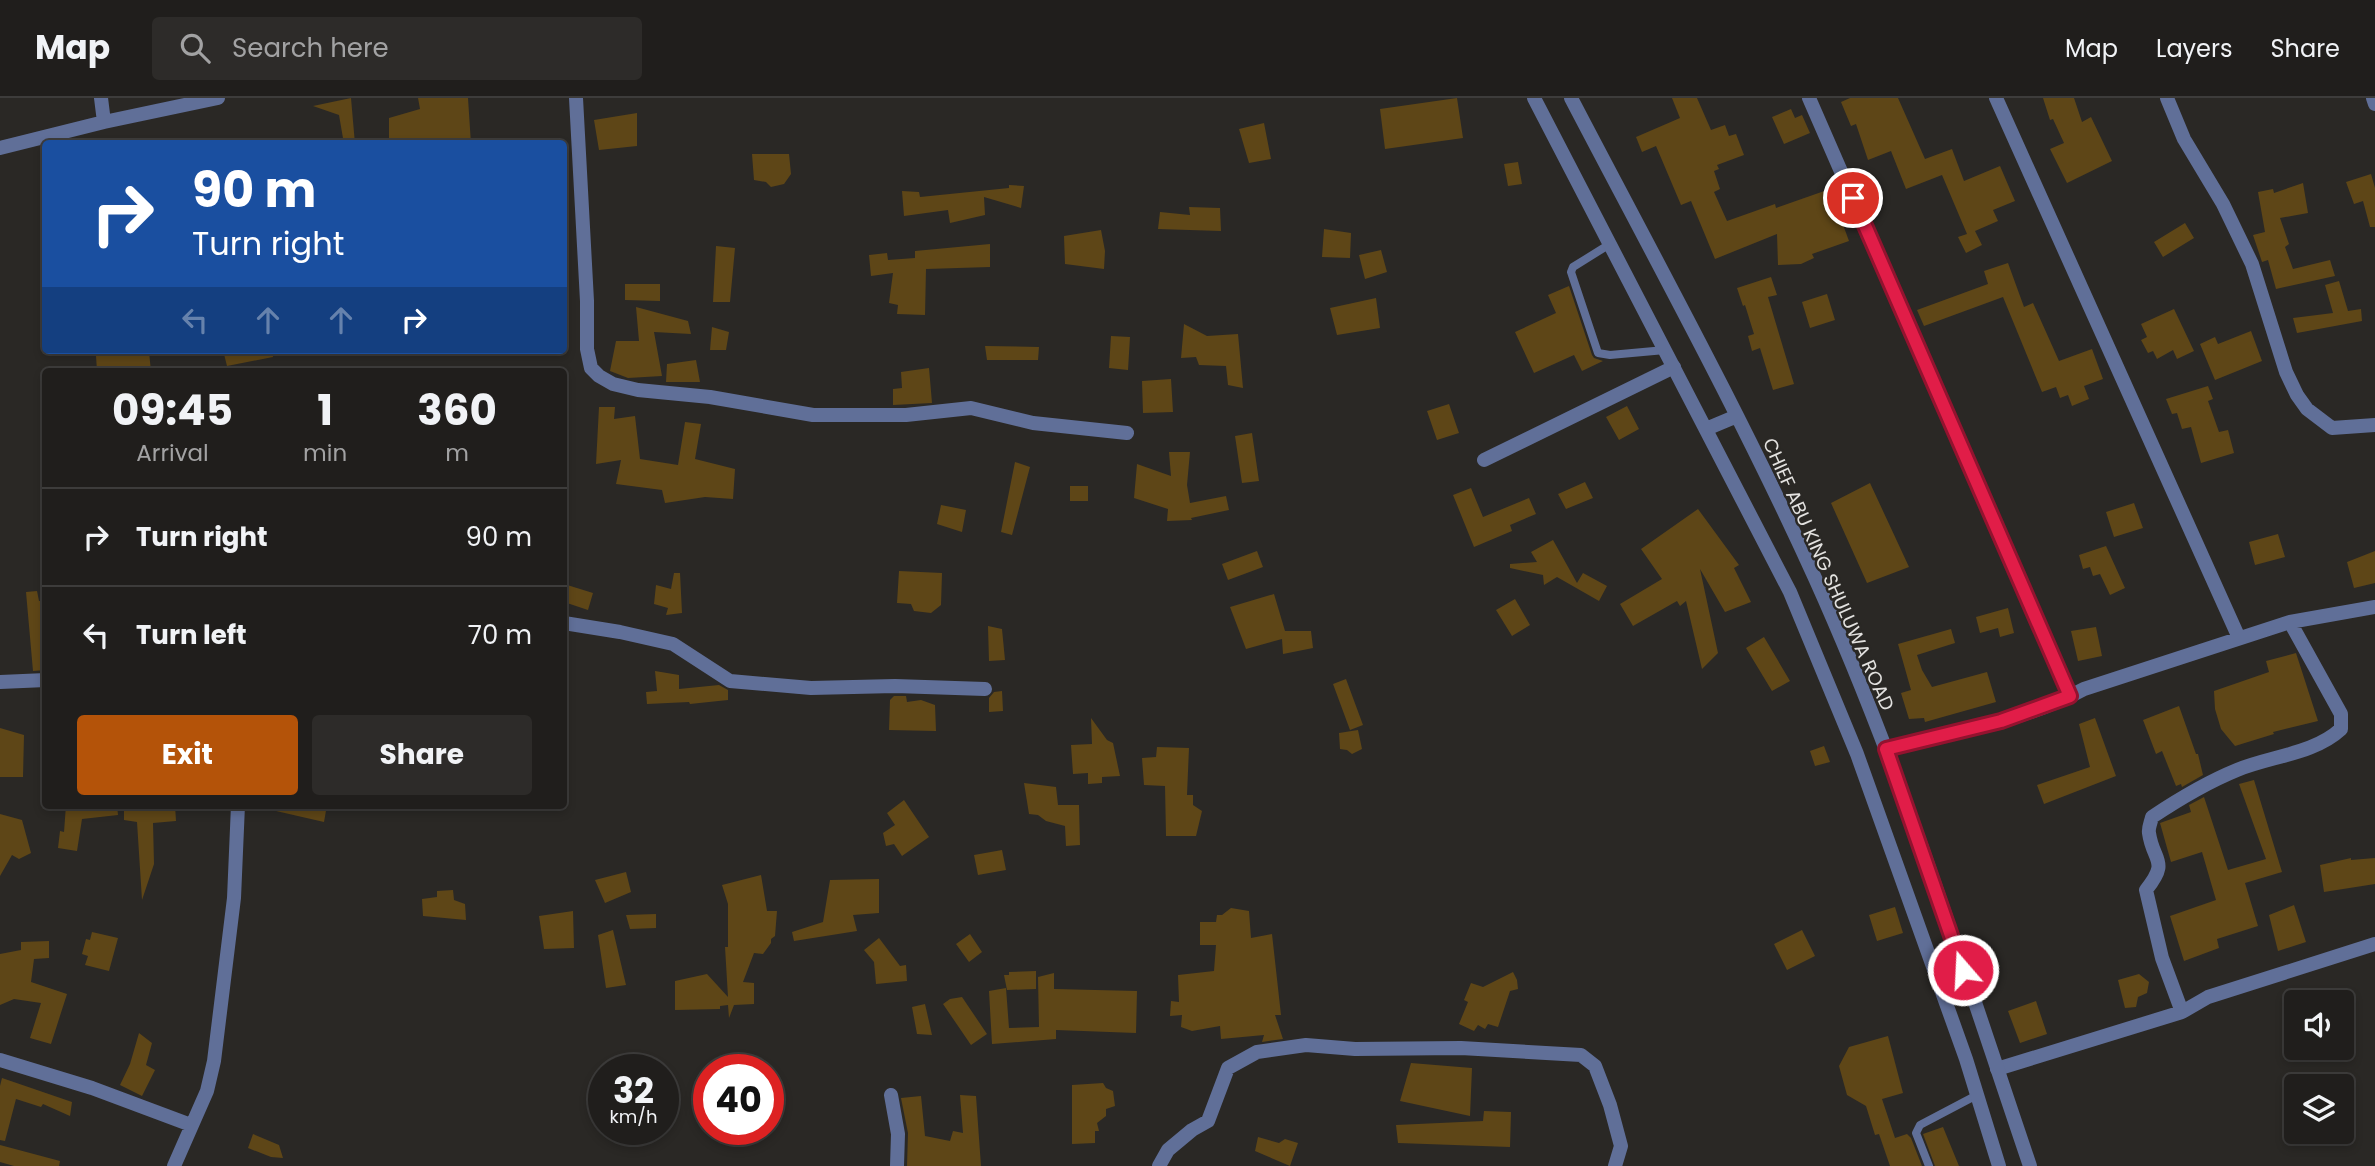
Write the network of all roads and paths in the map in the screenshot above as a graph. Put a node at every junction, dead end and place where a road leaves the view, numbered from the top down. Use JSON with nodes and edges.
{"nodes":[{"id":1,"x":101,"y":98,"type":"edge"},
{"id":2,"x":218,"y":98,"type":"edge"},
{"id":3,"x":576,"y":98,"type":"edge"},
{"id":4,"x":1534,"y":98,"type":"edge"},
{"id":5,"x":1571,"y":98,"type":"edge"},
{"id":6,"x":1809,"y":98,"type":"edge"},
{"id":7,"x":1996,"y":98,"type":"edge"},
{"id":8,"x":2167,"y":98,"type":"edge"},
{"id":9,"x":2373,"y":98,"type":"edge"},
{"id":10,"x":2375,"y":104,"type":"edge"},
{"id":11,"x":104,"y":122,"type":"junction"},
{"id":12,"x":0,"y":148,"type":"edge"},
{"id":13,"x":1610,"y":244,"type":"junction"},
{"id":14,"x":1665,"y":350,"type":"junction"},
{"id":15,"x":1674,"y":368,"type":"junction"},
{"id":16,"x":1737,"y":416,"type":"junction"},
{"id":17,"x":2375,"y":425,"type":"edge"},
{"id":18,"x":1706,"y":429,"type":"junction"},
{"id":19,"x":1127,"y":433,"type":"dead end"},
{"id":20,"x":1484,"y":460,"type":"dead end"},
{"id":21,"x":2375,"y":607,"type":"edge"},
{"id":22,"x":2290,"y":622,"type":"junction"},
{"id":23,"x":567,"y":623,"type":"edge"},
{"id":24,"x":2239,"y":638,"type":"junction"},
{"id":25,"x":42,"y":680,"type":"edge"},
{"id":26,"x":0,"y":682,"type":"edge"},
{"id":27,"x":985,"y":689,"type":"dead end"},
{"id":28,"x":2070,"y":696,"type":"junction"},
{"id":29,"x":1886,"y":749,"type":"junction"},
{"id":30,"x":239,"y":809,"type":"edge"},
{"id":31,"x":2375,"y":943,"type":"edge"},
{"id":32,"x":2182,"y":1012,"type":"junction"},
{"id":33,"x":0,"y":1060,"type":"edge"},
{"id":34,"x":1997,"y":1069,"type":"junction"},
{"id":35,"x":891,"y":1095,"type":"dead end"},
{"id":36,"x":1978,"y":1095,"type":"junction"},
{"id":37,"x":191,"y":1125,"type":"junction"},
{"id":38,"x":173,"y":1166,"type":"edge"},
{"id":39,"x":897,"y":1166,"type":"edge"},
{"id":40,"x":1159,"y":1166,"type":"edge"},
{"id":41,"x":1615,"y":1166,"type":"edge"},
{"id":42,"x":1929,"y":1166,"type":"edge"},
{"id":43,"x":2000,"y":1166,"type":"edge"},
{"id":44,"x":2031,"y":1166,"type":"edge"}],
"edges":[{"from":1,"to":11,"type":"street"},
{"from":2,"to":11,"type":"street"},
{"from":3,"to":19,"type":"street"},
{"from":4,"to":13,"type":"street"},
{"from":5,"to":16,"type":"street","name":"CHIEF ABU KING SHULUWA ROAD"},
{"from":6,"to":28,"type":"street"},
{"from":7,"to":24,"type":"street"},
{"from":8,"to":17,"type":"street"},
{"from":9,"to":10,"type":"street"},
{"from":11,"to":12,"type":"street"},
{"from":13,"to":14,"type":"street"},
{"from":13,"to":14,"type":"lane"},
{"from":14,"to":15,"type":"street"},
{"from":15,"to":18,"type":"street"},
{"from":15,"to":20,"type":"street"},
{"from":16,"to":18,"type":"street"},
{"from":16,"to":29,"type":"street","name":"CHIEF ABU KING SHULUWA ROAD"},
{"from":18,"to":36,"type":"street"},
{"from":21,"to":22,"type":"street"},
{"from":22,"to":24,"type":"street"},
{"from":22,"to":32,"type":"street"},
{"from":23,"to":27,"type":"street"},
{"from":24,"to":28,"type":"street"},
{"from":25,"to":26,"type":"street"},
{"from":28,"to":29,"type":"street"},
{"from":29,"to":34,"type":"street","name":"CHIEF ABU KING SHULUWA ROAD"},
{"from":30,"to":37,"type":"street"},
{"from":31,"to":32,"type":"street"},
{"from":32,"to":34,"type":"street"},
{"from":33,"to":37,"type":"street"},
{"from":34,"to":44,"type":"street","name":"CHIEF ABU KING SHULUWA ROAD"},
{"from":35,"to":39,"type":"street"},
{"from":36,"to":42,"type":"lane"},
{"from":36,"to":43,"type":"street"},
{"from":37,"to":38,"type":"street"},
{"from":40,"to":41,"type":"street"}]}
